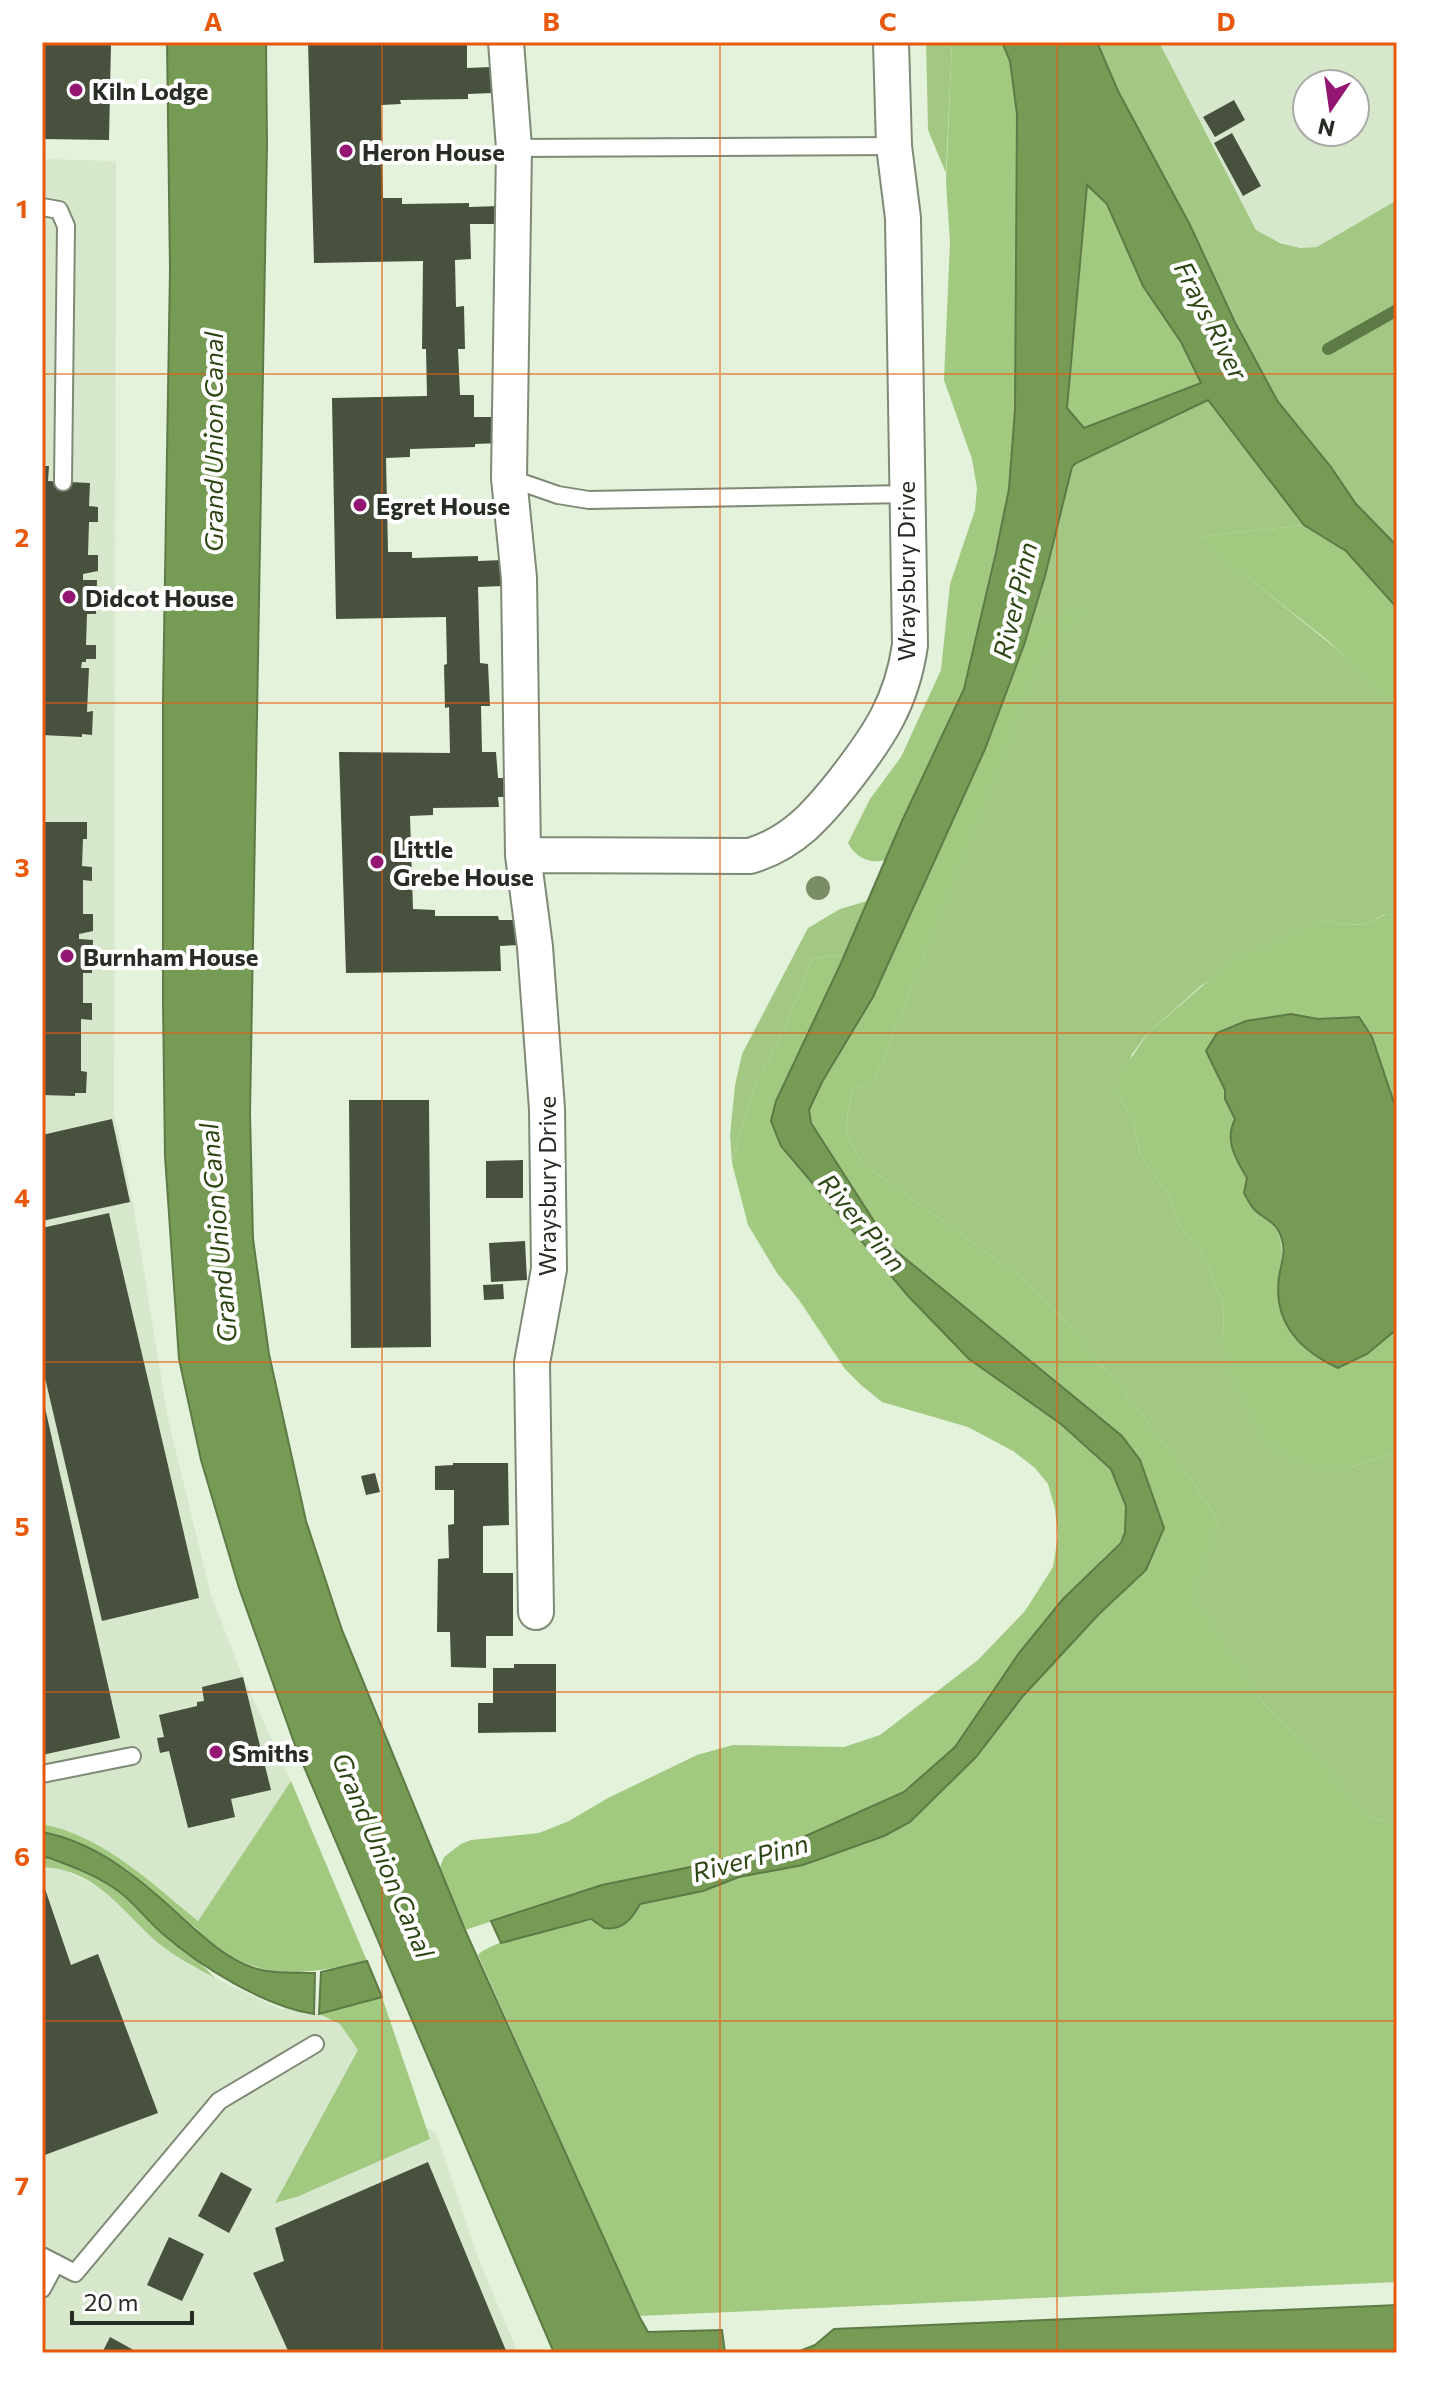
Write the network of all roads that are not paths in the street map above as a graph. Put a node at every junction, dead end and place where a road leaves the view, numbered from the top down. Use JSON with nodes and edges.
{"nodes":[{"id":1,"x":506,"y":42,"type":"edge"},
{"id":2,"x":891,"y":42,"type":"edge"},
{"id":3,"x":894,"y":146,"type":"junction"},
{"id":4,"x":514,"y":148,"type":"junction"},
{"id":5,"x":42,"y":207,"type":"edge"},
{"id":6,"x":509,"y":478,"type":"junction"},
{"id":7,"x":63,"y":482,"type":"dead end"},
{"id":8,"x":906,"y":494,"type":"junction"},
{"id":9,"x":523,"y":855,"type":"junction"},
{"id":10,"x":536,"y":1612,"type":"dead end"},
{"id":11,"x":132,"y":1756,"type":"dead end"},
{"id":12,"x":42,"y":1774,"type":"edge"},
{"id":13,"x":315,"y":2044,"type":"dead end"},
{"id":14,"x":49,"y":2260,"type":"edge"},
{"id":15,"x":42,"y":2289,"type":"edge"}],
"edges":[{"from":1,"to":4,"type":"street","name":"Wraysbury Drive"},
{"from":2,"to":3,"type":"street","name":"Wraysbury Drive"},
{"from":3,"to":4,"type":"lane"},
{"from":3,"to":8,"type":"street","name":"Wraysbury Drive"},
{"from":4,"to":6,"type":"street","name":"Wraysbury Drive"},
{"from":5,"to":7,"type":"lane"},
{"from":6,"to":8,"type":"lane"},
{"from":6,"to":9,"type":"street","name":"Wraysbury Drive"},
{"from":8,"to":9,"type":"street","name":"Wraysbury Drive"},
{"from":9,"to":10,"type":"street","name":"Wraysbury Drive"},
{"from":11,"to":12,"type":"lane"},
{"from":13,"to":14,"type":"lane"},
{"from":14,"to":15,"type":"lane"}]}
